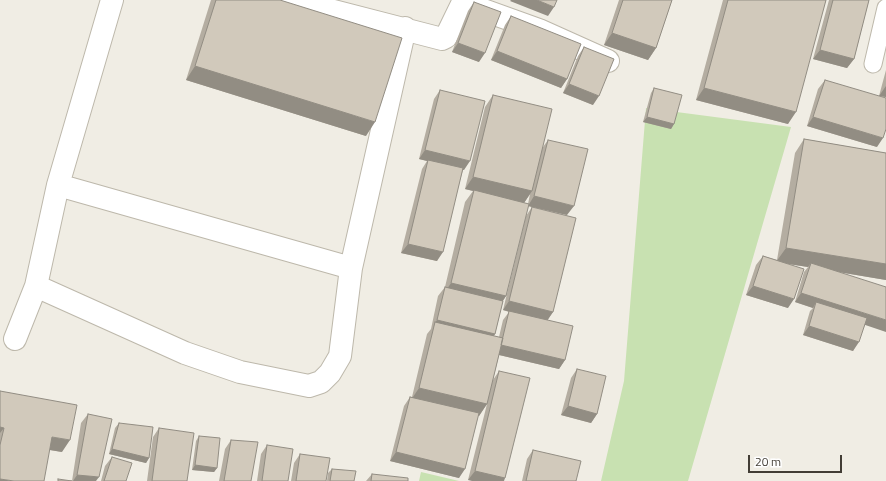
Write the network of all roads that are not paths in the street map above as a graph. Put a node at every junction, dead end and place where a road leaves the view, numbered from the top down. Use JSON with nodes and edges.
{"nodes":[{"id":1,"x":112,"y":0,"type":"edge"},
{"id":2,"x":291,"y":0,"type":"edge"},
{"id":3,"x":464,"y":1,"type":"edge"},
{"id":4,"x":886,"y":8,"type":"edge"},
{"id":5,"x":405,"y":28,"type":"junction"},
{"id":6,"x":608,"y":61,"type":"edge"},
{"id":7,"x":873,"y":64,"type":"dead end"},
{"id":8,"x":58,"y":185,"type":"junction"},
{"id":9,"x":351,"y":268,"type":"junction"},
{"id":10,"x":36,"y":286,"type":"junction"},
{"id":11,"x":15,"y":339,"type":"dead end"}],
"edges":[{"from":1,"to":8,"type":"street"},
{"from":2,"to":5,"type":"street"},
{"from":3,"to":5,"type":"street"},
{"from":3,"to":6,"type":"street"},
{"from":4,"to":7,"type":"lane"},
{"from":5,"to":9,"type":"street"},
{"from":8,"to":9,"type":"street"},
{"from":8,"to":10,"type":"street"},
{"from":9,"to":10,"type":"street"},
{"from":10,"to":11,"type":"street"}]}
